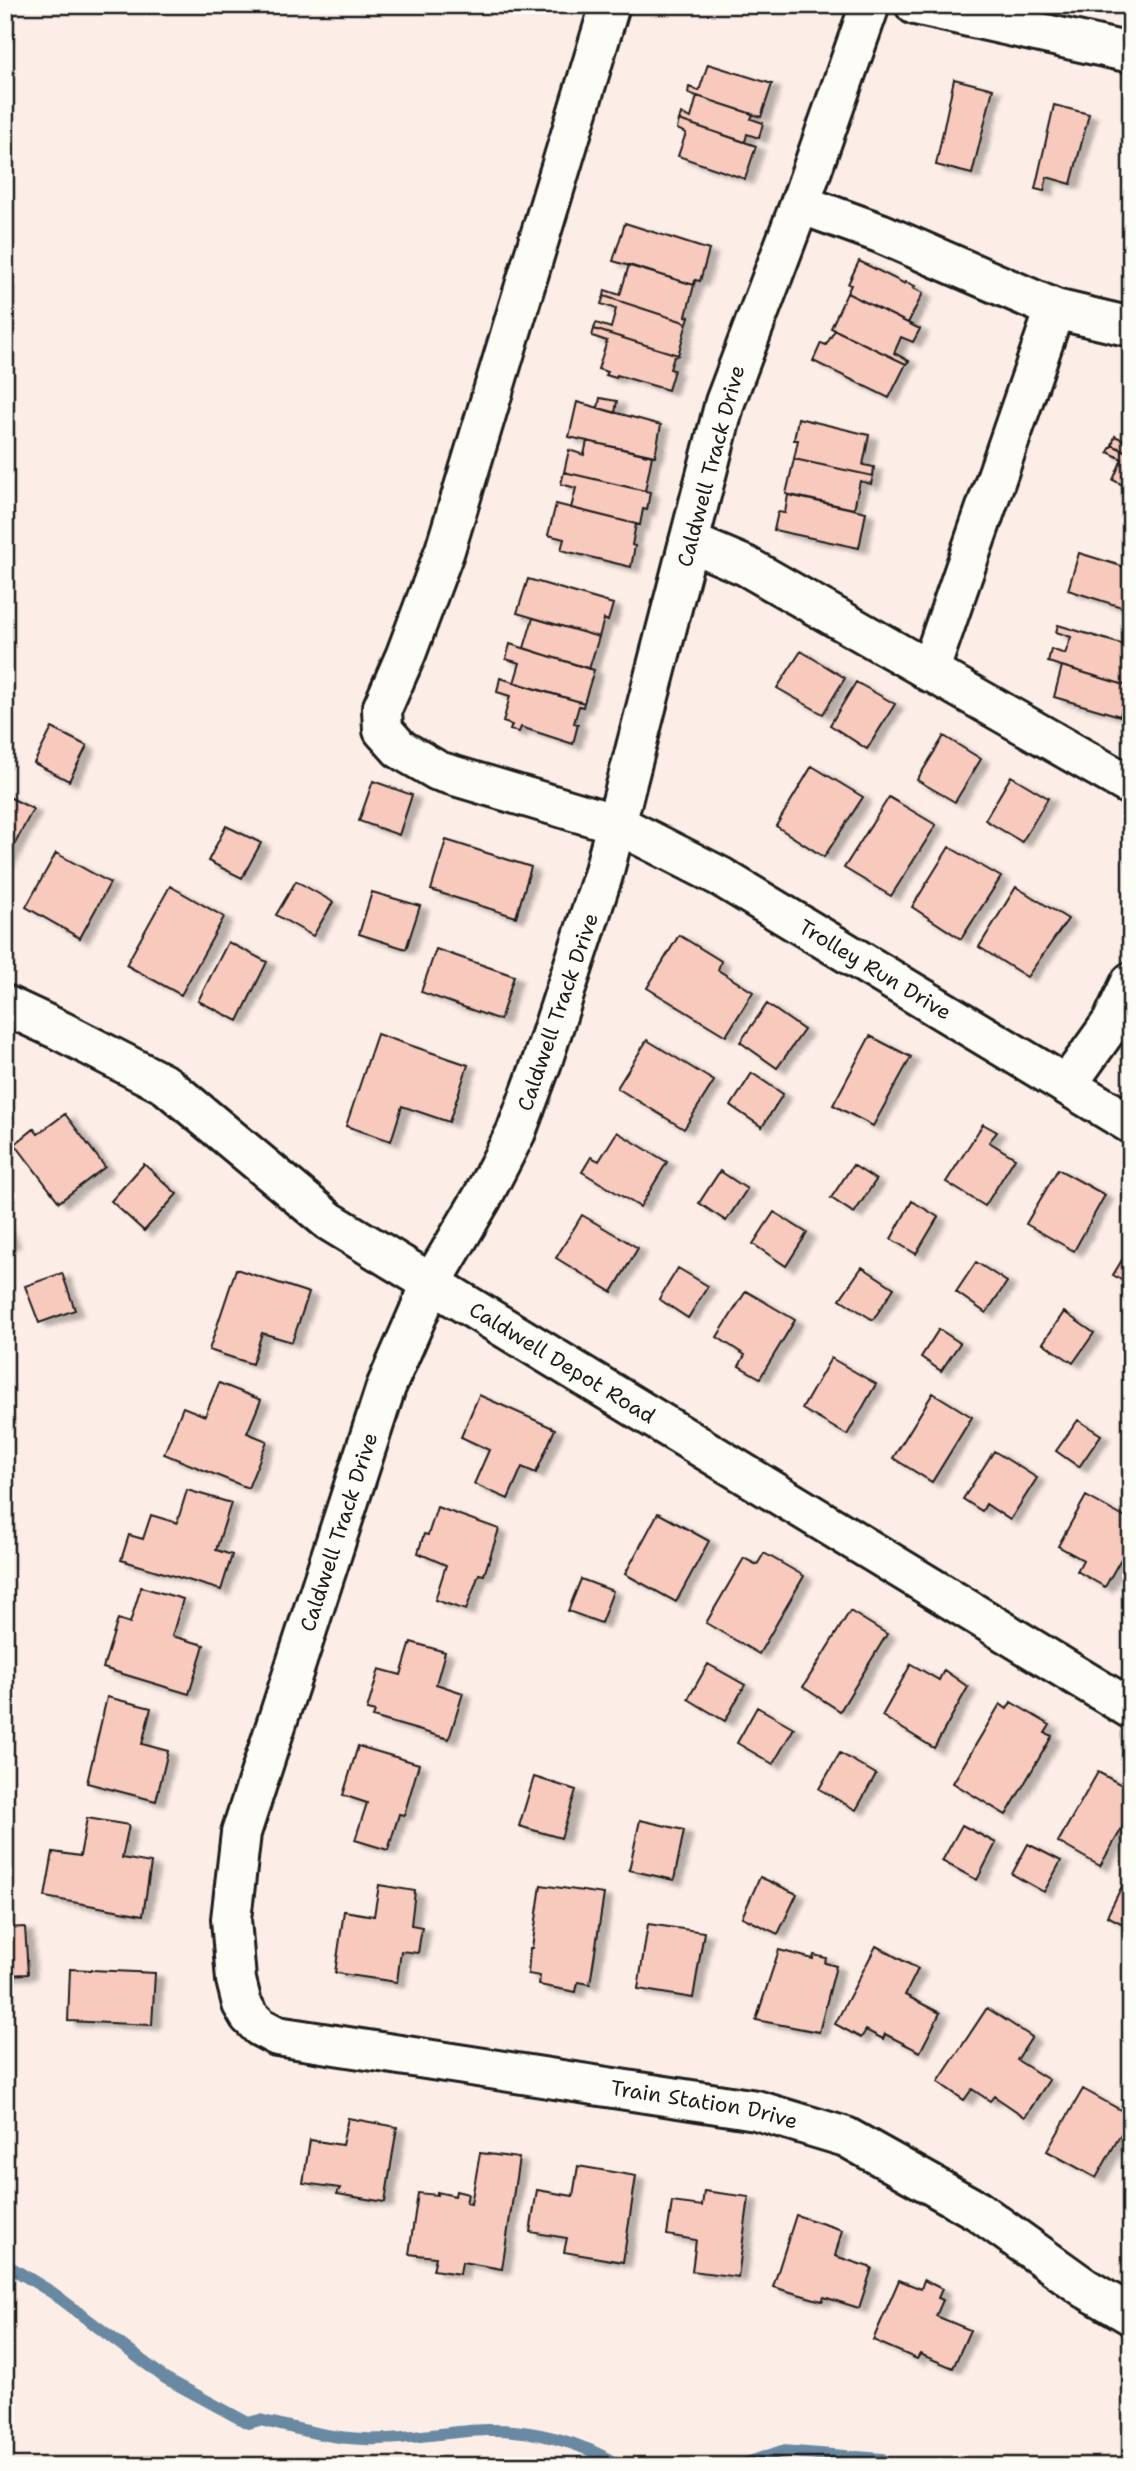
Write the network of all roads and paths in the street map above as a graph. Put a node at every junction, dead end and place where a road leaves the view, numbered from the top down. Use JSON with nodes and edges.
{"nodes":[{"id":1,"x":610,"y":5,"type":"edge"},
{"id":2,"x":870,"y":5,"type":"edge"},
{"id":3,"x":915,"y":5,"type":"edge"},
{"id":4,"x":1131,"y":53,"type":"edge"},
{"id":5,"x":800,"y":204,"type":"junction"},
{"id":6,"x":1055,"y":309,"type":"junction"},
{"id":7,"x":1131,"y":327,"type":"edge"},
{"id":8,"x":689,"y":542,"type":"junction"},
{"id":9,"x":929,"y":672,"type":"junction"},
{"id":10,"x":1131,"y":786,"type":"edge"},
{"id":11,"x":617,"y":824,"type":"junction"},
{"id":12,"x":1131,"y":982,"type":"edge"},
{"id":13,"x":7,"y":1010,"type":"edge"},
{"id":14,"x":1067,"y":1085,"type":"junction"},
{"id":15,"x":1131,"y":1124,"type":"edge"},
{"id":16,"x":431,"y":1284,"type":"junction"},
{"id":17,"x":1131,"y":1709,"type":"edge"},
{"id":18,"x":242,"y":2004,"type":"joint"},
{"id":19,"x":1131,"y":2315,"type":"edge"}],
"edges":[{"from":1,"to":11,"type":"street","name":"Trolley Run Drive"},
{"from":2,"to":5,"type":"street","name":"Caldwell Track Drive"},
{"from":3,"to":4,"type":"street"},
{"from":5,"to":6,"type":"street"},
{"from":5,"to":8,"type":"street","name":"Caldwell Track Drive"},
{"from":6,"to":7,"type":"street"},
{"from":6,"to":9,"type":"street"},
{"from":8,"to":9,"type":"street"},
{"from":8,"to":11,"type":"street","name":"Caldwell Track Drive"},
{"from":9,"to":10,"type":"street"},
{"from":11,"to":14,"type":"street","name":"Trolley Run Drive"},
{"from":11,"to":16,"type":"street","name":"Caldwell Track Drive"},
{"from":12,"to":14,"type":"street"},
{"from":13,"to":16,"type":"street","name":"Caldwell Depot Road"},
{"from":14,"to":15,"type":"street","name":"Trolley Run Drive"},
{"from":16,"to":17,"type":"street","name":"Caldwell Depot Road"},
{"from":16,"to":18,"type":"street","name":"Caldwell Track Drive"},
{"from":18,"to":19,"type":"street","name":"Train Station Drive"}]}
